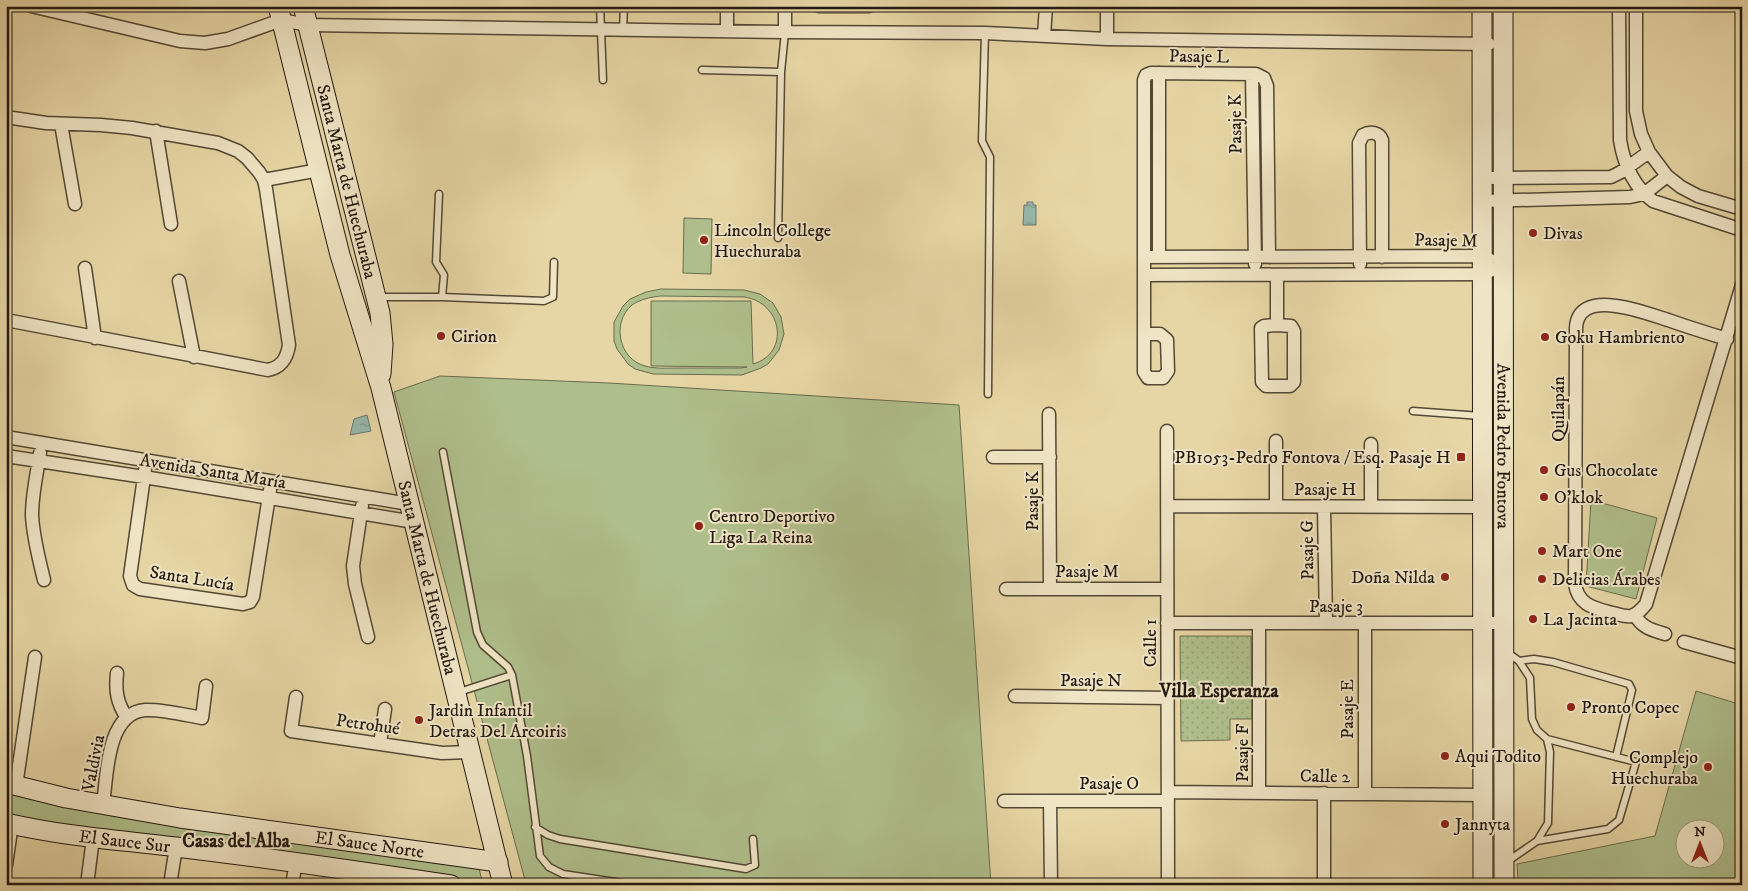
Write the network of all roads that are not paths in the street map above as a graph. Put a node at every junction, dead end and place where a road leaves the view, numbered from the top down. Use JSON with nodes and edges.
{"nodes":[{"id":1,"x":31,"y":6,"type":"edge"},
{"id":2,"x":303,"y":6,"type":"edge"},
{"id":3,"x":600,"y":6,"type":"edge"},
{"id":4,"x":624,"y":6,"type":"edge"},
{"id":5,"x":727,"y":6,"type":"edge"},
{"id":6,"x":785,"y":6,"type":"edge"},
{"id":7,"x":820,"y":6,"type":"edge"},
{"id":8,"x":869,"y":6,"type":"edge"},
{"id":9,"x":1046,"y":6,"type":"edge"},
{"id":10,"x":1107,"y":6,"type":"edge"},
{"id":11,"x":1482,"y":6,"type":"edge"},
{"id":12,"x":1504,"y":6,"type":"edge"},
{"id":13,"x":1619,"y":6,"type":"edge"},
{"id":14,"x":1636,"y":6,"type":"edge"},
{"id":15,"x":280,"y":13,"type":"edge"},
{"id":16,"x":308,"y":25,"type":"junction"},
{"id":17,"x":600,"y":29,"type":"junction"},
{"id":18,"x":623,"y":30,"type":"junction"},
{"id":19,"x":727,"y":31,"type":"junction"},
{"id":20,"x":784,"y":32,"type":"junction"},
{"id":21,"x":985,"y":32,"type":"junction"},
{"id":22,"x":1044,"y":36,"type":"junction"},
{"id":23,"x":1107,"y":39,"type":"junction"},
{"id":24,"x":1482,"y":44,"type":"junction"},
{"id":25,"x":1504,"y":44,"type":"junction"},
{"id":26,"x":702,"y":70,"type":"dead end"},
{"id":27,"x":781,"y":72,"type":"junction"},
{"id":28,"x":1152,"y":74,"type":"junction"},
{"id":29,"x":1252,"y":74,"type":"junction"},
{"id":30,"x":603,"y":80,"type":"dead end"},
{"id":31,"x":331,"y":114,"type":"junction"},
{"id":32,"x":6,"y":117,"type":"edge"},
{"id":33,"x":307,"y":120,"type":"junction"},
{"id":34,"x":61,"y":124,"type":"junction"},
{"id":35,"x":156,"y":132,"type":"junction"},
{"id":36,"x":1649,"y":152,"type":"junction"},
{"id":37,"x":1627,"y":168,"type":"junction"},
{"id":38,"x":319,"y":170,"type":"junction"},
{"id":39,"x":1667,"y":176,"type":"junction"},
{"id":40,"x":1482,"y":178,"type":"junction"},
{"id":41,"x":1504,"y":178,"type":"junction"},
{"id":42,"x":264,"y":180,"type":"junction"},
{"id":43,"x":439,"y":194,"type":"dead end"},
{"id":44,"x":1644,"y":194,"type":"junction"},
{"id":45,"x":1482,"y":201,"type":"junction"},
{"id":46,"x":1504,"y":201,"type":"junction"},
{"id":47,"x":75,"y":204,"type":"dead end"},
{"id":48,"x":1742,"y":209,"type":"edge"},
{"id":49,"x":172,"y":224,"type":"dead end"},
{"id":50,"x":1742,"y":230,"type":"edge"},
{"id":51,"x":778,"y":238,"type":"dead end"},
{"id":52,"x":1254,"y":257,"type":"junction"},
{"id":53,"x":1269,"y":257,"type":"junction"},
{"id":54,"x":1360,"y":257,"type":"junction"},
{"id":55,"x":1382,"y":257,"type":"junction"},
{"id":56,"x":1144,"y":258,"type":"junction"},
{"id":57,"x":1159,"y":258,"type":"junction"},
{"id":58,"x":554,"y":262,"type":"dead end"},
{"id":59,"x":1483,"y":265,"type":"junction"},
{"id":60,"x":1504,"y":265,"type":"junction"},
{"id":61,"x":85,"y":268,"type":"dead end"},
{"id":62,"x":1144,"y":275,"type":"junction"},
{"id":63,"x":1255,"y":275,"type":"junction"},
{"id":64,"x":1277,"y":275,"type":"junction"},
{"id":65,"x":1360,"y":275,"type":"junction"},
{"id":66,"x":179,"y":281,"type":"dead end"},
{"id":67,"x":1742,"y":285,"type":"edge"},
{"id":68,"x":376,"y":297,"type":"junction"},
{"id":69,"x":442,"y":297,"type":"junction"},
{"id":70,"x":6,"y":320,"type":"edge"},
{"id":71,"x":1277,"y":326,"type":"junction"},
{"id":72,"x":1144,"y":334,"type":"dead end"},
{"id":73,"x":95,"y":338,"type":"junction"},
{"id":74,"x":1727,"y":339,"type":"junction"},
{"id":75,"x":194,"y":357,"type":"junction"},
{"id":76,"x":381,"y":388,"type":"junction"},
{"id":77,"x":988,"y":394,"type":"dead end"},
{"id":78,"x":1413,"y":411,"type":"dead end"},
{"id":79,"x":1049,"y":414,"type":"dead end"},
{"id":80,"x":1483,"y":416,"type":"junction"},
{"id":81,"x":1167,"y":431,"type":"dead end"},
{"id":82,"x":6,"y":437,"type":"edge"},
{"id":83,"x":1276,"y":441,"type":"dead end"},
{"id":84,"x":41,"y":443,"type":"junction"},
{"id":85,"x":1371,"y":444,"type":"dead end"},
{"id":86,"x":444,"y":452,"type":"dead end"},
{"id":87,"x":6,"y":456,"type":"edge"},
{"id":88,"x":993,"y":457,"type":"dead end"},
{"id":89,"x":1050,"y":458,"type":"junction"},
{"id":90,"x":147,"y":460,"type":"junction"},
{"id":91,"x":38,"y":461,"type":"junction"},
{"id":92,"x":144,"y":477,"type":"junction"},
{"id":93,"x":271,"y":481,"type":"junction"},
{"id":94,"x":363,"y":496,"type":"junction"},
{"id":95,"x":269,"y":498,"type":"junction"},
{"id":96,"x":1167,"y":506,"type":"junction"},
{"id":97,"x":1276,"y":506,"type":"junction"},
{"id":98,"x":1324,"y":507,"type":"junction"},
{"id":99,"x":1371,"y":507,"type":"junction"},
{"id":100,"x":1483,"y":507,"type":"junction"},
{"id":101,"x":360,"y":512,"type":"junction"},
{"id":102,"x":411,"y":513,"type":"junction"},
{"id":103,"x":44,"y":580,"type":"dead end"},
{"id":104,"x":1006,"y":589,"type":"dead end"},
{"id":105,"x":1050,"y":589,"type":"junction"},
{"id":106,"x":1167,"y":589,"type":"junction"},
{"id":107,"x":1635,"y":615,"type":"junction"},
{"id":108,"x":1483,"y":623,"type":"junction"},
{"id":109,"x":1504,"y":623,"type":"junction"},
{"id":110,"x":1168,"y":624,"type":"junction"},
{"id":111,"x":1259,"y":624,"type":"junction"},
{"id":112,"x":1326,"y":624,"type":"junction"},
{"id":113,"x":1365,"y":624,"type":"junction"},
{"id":114,"x":1665,"y":634,"type":"dead end"},
{"id":115,"x":368,"y":637,"type":"dead end"},
{"id":116,"x":1684,"y":642,"type":"dead end"},
{"id":117,"x":1512,"y":656,"type":"junction"},
{"id":118,"x":35,"y":657,"type":"dead end"},
{"id":119,"x":1742,"y":658,"type":"edge"},
{"id":120,"x":117,"y":673,"type":"dead end"},
{"id":121,"x":512,"y":675,"type":"junction"},
{"id":122,"x":206,"y":686,"type":"dead end"},
{"id":123,"x":456,"y":693,"type":"junction"},
{"id":124,"x":1015,"y":696,"type":"dead end"},
{"id":125,"x":296,"y":697,"type":"dead end"},
{"id":126,"x":1168,"y":698,"type":"junction"},
{"id":127,"x":385,"y":709,"type":"dead end"},
{"id":128,"x":127,"y":718,"type":"junction"},
{"id":129,"x":1547,"y":739,"type":"junction"},
{"id":130,"x":380,"y":744,"type":"junction"},
{"id":131,"x":470,"y":752,"type":"junction"},
{"id":132,"x":1616,"y":757,"type":"junction"},
{"id":133,"x":11,"y":784,"type":"edge"},
{"id":134,"x":1259,"y":793,"type":"junction"},
{"id":135,"x":1324,"y":793,"type":"junction"},
{"id":136,"x":1365,"y":794,"type":"junction"},
{"id":137,"x":1483,"y":794,"type":"junction"},
{"id":138,"x":1168,"y":797,"type":"junction"},
{"id":139,"x":1004,"y":800,"type":"dead end"},
{"id":140,"x":1050,"y":801,"type":"junction"},
{"id":141,"x":103,"y":805,"type":"junction"},
{"id":142,"x":180,"y":818,"type":"junction"},
{"id":143,"x":9,"y":824,"type":"edge"},
{"id":144,"x":535,"y":827,"type":"junction"},
{"id":145,"x":93,"y":838,"type":"junction"},
{"id":146,"x":753,"y":839,"type":"dead end"},
{"id":147,"x":1537,"y":841,"type":"junction"},
{"id":148,"x":176,"y":847,"type":"junction"},
{"id":149,"x":296,"y":862,"type":"junction"},
{"id":150,"x":498,"y":862,"type":"junction"},
{"id":151,"x":1504,"y":864,"type":"junction"},
{"id":152,"x":6,"y":865,"type":"edge"},
{"id":153,"x":375,"y":879,"type":"edge"},
{"id":154,"x":87,"y":885,"type":"edge"},
{"id":155,"x":170,"y":885,"type":"edge"},
{"id":156,"x":292,"y":885,"type":"edge"},
{"id":157,"x":450,"y":885,"type":"edge"},
{"id":158,"x":503,"y":885,"type":"edge"},
{"id":159,"x":635,"y":885,"type":"edge"},
{"id":160,"x":1051,"y":885,"type":"edge"},
{"id":161,"x":1168,"y":885,"type":"edge"},
{"id":162,"x":1324,"y":885,"type":"edge"},
{"id":163,"x":1483,"y":885,"type":"edge"},
{"id":164,"x":1504,"y":885,"type":"edge"}],
"edges":[{"from":1,"to":15,"type":"street"},
{"from":2,"to":16,"type":"street","name":"Santa Marta de Huechuraba"},
{"from":3,"to":17,"type":"lane"},
{"from":4,"to":18,"type":"lane"},
{"from":5,"to":19,"type":"street"},
{"from":6,"to":20,"type":"street"},
{"from":7,"to":8,"type":"street"},
{"from":9,"to":22,"type":"street"},
{"from":10,"to":23,"type":"street"},
{"from":11,"to":24,"type":"street","name":"Avenida Pedro Fontova"},
{"from":12,"to":25,"type":"street","name":"Avenida Pedro Fontova"},
{"from":13,"to":37,"type":"street"},
{"from":14,"to":36,"type":"street"},
{"from":15,"to":16,"type":"street"},
{"from":15,"to":33,"type":"street","name":"Santa Marta de Huechuraba"},
{"from":16,"to":17,"type":"street"},
{"from":16,"to":31,"type":"street","name":"Santa Marta de Huechuraba"},
{"from":17,"to":18,"type":"street"},
{"from":17,"to":30,"type":"lane"},
{"from":18,"to":19,"type":"street"},
{"from":19,"to":20,"type":"street"},
{"from":20,"to":21,"type":"street"},
{"from":20,"to":27,"type":"lane"},
{"from":21,"to":22,"type":"street"},
{"from":21,"to":77,"type":"lane"},
{"from":22,"to":23,"type":"street"},
{"from":23,"to":24,"type":"street"},
{"from":24,"to":25,"type":"street"},
{"from":24,"to":40,"type":"street","name":"Avenida Pedro Fontova"},
{"from":25,"to":41,"type":"street","name":"Avenida Pedro Fontova"},
{"from":26,"to":27,"type":"lane"},
{"from":27,"to":51,"type":"lane"},
{"from":28,"to":29,"type":"street","name":"Pasaje L"},
{"from":28,"to":56,"type":"street"},
{"from":28,"to":57,"type":"street"},
{"from":29,"to":52,"type":"street","name":"Pasaje K"},
{"from":29,"to":53,"type":"street","name":"Pasaje K"},
{"from":31,"to":33,"type":"street"},
{"from":31,"to":68,"type":"street","name":"Santa Marta de Huechuraba"},
{"from":32,"to":34,"type":"street"},
{"from":33,"to":38,"type":"street","name":"Santa Marta de Huechuraba"},
{"from":34,"to":35,"type":"street"},
{"from":34,"to":47,"type":"street"},
{"from":35,"to":42,"type":"street"},
{"from":35,"to":49,"type":"street"},
{"from":36,"to":37,"type":"street"},
{"from":36,"to":39,"type":"street"},
{"from":37,"to":41,"type":"street"},
{"from":37,"to":44,"type":"street"},
{"from":38,"to":42,"type":"street","name":"Santa Marta de Huechuraba"},
{"from":38,"to":76,"type":"street","name":"Santa Marta de Huechuraba"},
{"from":39,"to":44,"type":"street"},
{"from":39,"to":48,"type":"street"},
{"from":40,"to":41,"type":"street"},
{"from":40,"to":45,"type":"street","name":"Avenida Pedro Fontova"},
{"from":41,"to":46,"type":"street","name":"Avenida Pedro Fontova"},
{"from":42,"to":75,"type":"street"},
{"from":43,"to":69,"type":"lane"},
{"from":44,"to":46,"type":"street"},
{"from":44,"to":50,"type":"street"},
{"from":45,"to":46,"type":"street"},
{"from":45,"to":59,"type":"street","name":"Avenida Pedro Fontova"},
{"from":46,"to":60,"type":"street","name":"Avenida Pedro Fontova"},
{"from":52,"to":53,"type":"street","name":"Pasaje M"},
{"from":52,"to":57,"type":"street","name":"Pasaje M"},
{"from":52,"to":63,"type":"street","name":"Pasaje K"},
{"from":53,"to":54,"type":"street","name":"Pasaje M"},
{"from":54,"to":55,"type":"street","name":"Pasaje M"},
{"from":54,"to":55,"type":"street"},
{"from":54,"to":65,"type":"street"},
{"from":55,"to":59,"type":"street","name":"Pasaje M"},
{"from":56,"to":57,"type":"street","name":"Pasaje M"},
{"from":56,"to":62,"type":"street"},
{"from":58,"to":69,"type":"lane"},
{"from":59,"to":60,"type":"street","name":"Pasaje M"},
{"from":59,"to":65,"type":"street","name":"Pasaje M"},
{"from":59,"to":80,"type":"street","name":"Avenida Pedro Fontova"},
{"from":60,"to":109,"type":"street","name":"Avenida Pedro Fontova"},
{"from":61,"to":73,"type":"street"},
{"from":62,"to":63,"type":"street","name":"Pasaje M"},
{"from":62,"to":72,"type":"street"},
{"from":63,"to":64,"type":"street","name":"Pasaje M"},
{"from":64,"to":65,"type":"street","name":"Pasaje M"},
{"from":64,"to":71,"type":"street"},
{"from":66,"to":75,"type":"street"},
{"from":67,"to":74,"type":"street"},
{"from":68,"to":69,"type":"lane"},
{"from":68,"to":76,"type":"street","name":"Santa Marta de Huechuraba"},
{"from":70,"to":73,"type":"street"},
{"from":71,"to":71,"type":"street"},
{"from":73,"to":75,"type":"street"},
{"from":74,"to":107,"type":"street"},
{"from":74,"to":107,"type":"street","name":"Quilapán"},
{"from":76,"to":102,"type":"street","name":"Santa Marta de Huechuraba"},
{"from":78,"to":80,"type":"lane"},
{"from":79,"to":89,"type":"street","name":"Pasaje K"},
{"from":80,"to":100,"type":"street","name":"Avenida Pedro Fontova"},
{"from":81,"to":96,"type":"street","name":"Calle 1"},
{"from":82,"to":84,"type":"street","name":"Avenida Santa María"},
{"from":83,"to":97,"type":"street"},
{"from":84,"to":90,"type":"street","name":"Avenida Santa María"},
{"from":84,"to":91,"type":"street"},
{"from":85,"to":99,"type":"street"},
{"from":86,"to":121,"type":"lane"},
{"from":87,"to":91,"type":"street","name":"Avenida Santa María"},
{"from":88,"to":89,"type":"street"},
{"from":89,"to":105,"type":"street","name":"Pasaje K"},
{"from":90,"to":92,"type":"street","name":"Santa Lucía"},
{"from":90,"to":93,"type":"street","name":"Avenida Santa María"},
{"from":91,"to":92,"type":"street","name":"Avenida Santa María"},
{"from":91,"to":103,"type":"street"},
{"from":92,"to":95,"type":"street","name":"Avenida Santa María"},
{"from":92,"to":95,"type":"street","name":"Santa Lucía"},
{"from":93,"to":94,"type":"street","name":"Avenida Santa María"},
{"from":93,"to":95,"type":"street","name":"Santa Lucía"},
{"from":94,"to":101,"type":"street"},
{"from":94,"to":102,"type":"street","name":"Avenida Santa María"},
{"from":95,"to":101,"type":"street","name":"Avenida Santa María"},
{"from":96,"to":97,"type":"street","name":"Pasaje H"},
{"from":96,"to":106,"type":"street","name":"Calle 1"},
{"from":97,"to":98,"type":"street","name":"Pasaje H"},
{"from":98,"to":99,"type":"street","name":"Pasaje H"},
{"from":98,"to":112,"type":"street","name":"Pasaje G"},
{"from":99,"to":100,"type":"street","name":"Pasaje H"},
{"from":100,"to":108,"type":"street","name":"Avenida Pedro Fontova"},
{"from":101,"to":102,"type":"street","name":"Avenida Santa María"},
{"from":101,"to":115,"type":"street"},
{"from":102,"to":123,"type":"street","name":"Santa Marta de Huechuraba"},
{"from":104,"to":105,"type":"street","name":"Pasaje M"},
{"from":105,"to":106,"type":"street","name":"Pasaje M"},
{"from":106,"to":110,"type":"street","name":"Calle 1"},
{"from":107,"to":114,"type":"street"},
{"from":108,"to":109,"type":"street","name":"Pasaje 3"},
{"from":108,"to":113,"type":"street","name":"Pasaje 3"},
{"from":108,"to":137,"type":"street","name":"Avenida Pedro Fontova"},
{"from":109,"to":117,"type":"street","name":"Avenida Pedro Fontova"},
{"from":110,"to":111,"type":"street","name":"Pasaje 3"},
{"from":110,"to":126,"type":"street","name":"Calle 1"},
{"from":111,"to":112,"type":"street","name":"Pasaje 3"},
{"from":111,"to":134,"type":"street","name":"Pasaje F"},
{"from":112,"to":113,"type":"street","name":"Pasaje 3"},
{"from":113,"to":136,"type":"street","name":"Pasaje E"},
{"from":116,"to":119,"type":"street"},
{"from":117,"to":129,"type":"lane"},
{"from":117,"to":132,"type":"lane"},
{"from":117,"to":151,"type":"street","name":"Avenida Pedro Fontova"},
{"from":118,"to":133,"type":"street"},
{"from":120,"to":128,"type":"street"},
{"from":121,"to":123,"type":"lane"},
{"from":121,"to":144,"type":"lane"},
{"from":122,"to":128,"type":"street"},
{"from":123,"to":131,"type":"street","name":"Santa Marta de Huechuraba"},
{"from":124,"to":126,"type":"street","name":"Pasaje N"},
{"from":125,"to":130,"type":"street","name":"Petrohué"},
{"from":126,"to":138,"type":"street","name":"Calle 1"},
{"from":127,"to":130,"type":"street"},
{"from":128,"to":141,"type":"street","name":"Valdivia"},
{"from":129,"to":132,"type":"lane"},
{"from":129,"to":147,"type":"lane"},
{"from":130,"to":131,"type":"street","name":"Petrohué"},
{"from":131,"to":150,"type":"street","name":"Santa Marta de Huechuraba"},
{"from":132,"to":147,"type":"lane"},
{"from":133,"to":141,"type":"street","name":"El Sauce Norte"},
{"from":134,"to":135,"type":"street","name":"Calle 2"},
{"from":134,"to":138,"type":"street","name":"Calle 2"},
{"from":135,"to":136,"type":"street","name":"Calle 2"},
{"from":135,"to":162,"type":"street"},
{"from":136,"to":137,"type":"street","name":"Calle 2"},
{"from":137,"to":163,"type":"street","name":"Avenida Pedro Fontova"},
{"from":138,"to":140,"type":"street","name":"Pasaje O"},
{"from":138,"to":161,"type":"street","name":"Calle 1"},
{"from":139,"to":140,"type":"street","name":"Pasaje O"},
{"from":140,"to":160,"type":"street"},
{"from":141,"to":142,"type":"street","name":"El Sauce Norte"},
{"from":142,"to":148,"type":"street"},
{"from":142,"to":150,"type":"street","name":"El Sauce Norte"},
{"from":143,"to":145,"type":"street","name":"El Sauce Sur"},
{"from":143,"to":152,"type":"street"},
{"from":144,"to":146,"type":"lane"},
{"from":144,"to":159,"type":"lane"},
{"from":145,"to":148,"type":"street","name":"El Sauce Sur"},
{"from":145,"to":154,"type":"street"},
{"from":147,"to":151,"type":"lane"},
{"from":148,"to":149,"type":"street","name":"El Sauce Sur"},
{"from":148,"to":155,"type":"street"},
{"from":149,"to":153,"type":"street","name":"El Sauce Sur"},
{"from":149,"to":156,"type":"street"},
{"from":150,"to":158,"type":"street","name":"Santa Marta de Huechuraba"},
{"from":151,"to":164,"type":"street","name":"Avenida Pedro Fontova"},
{"from":153,"to":157,"type":"street","name":"El Sauce Sur"}]}
